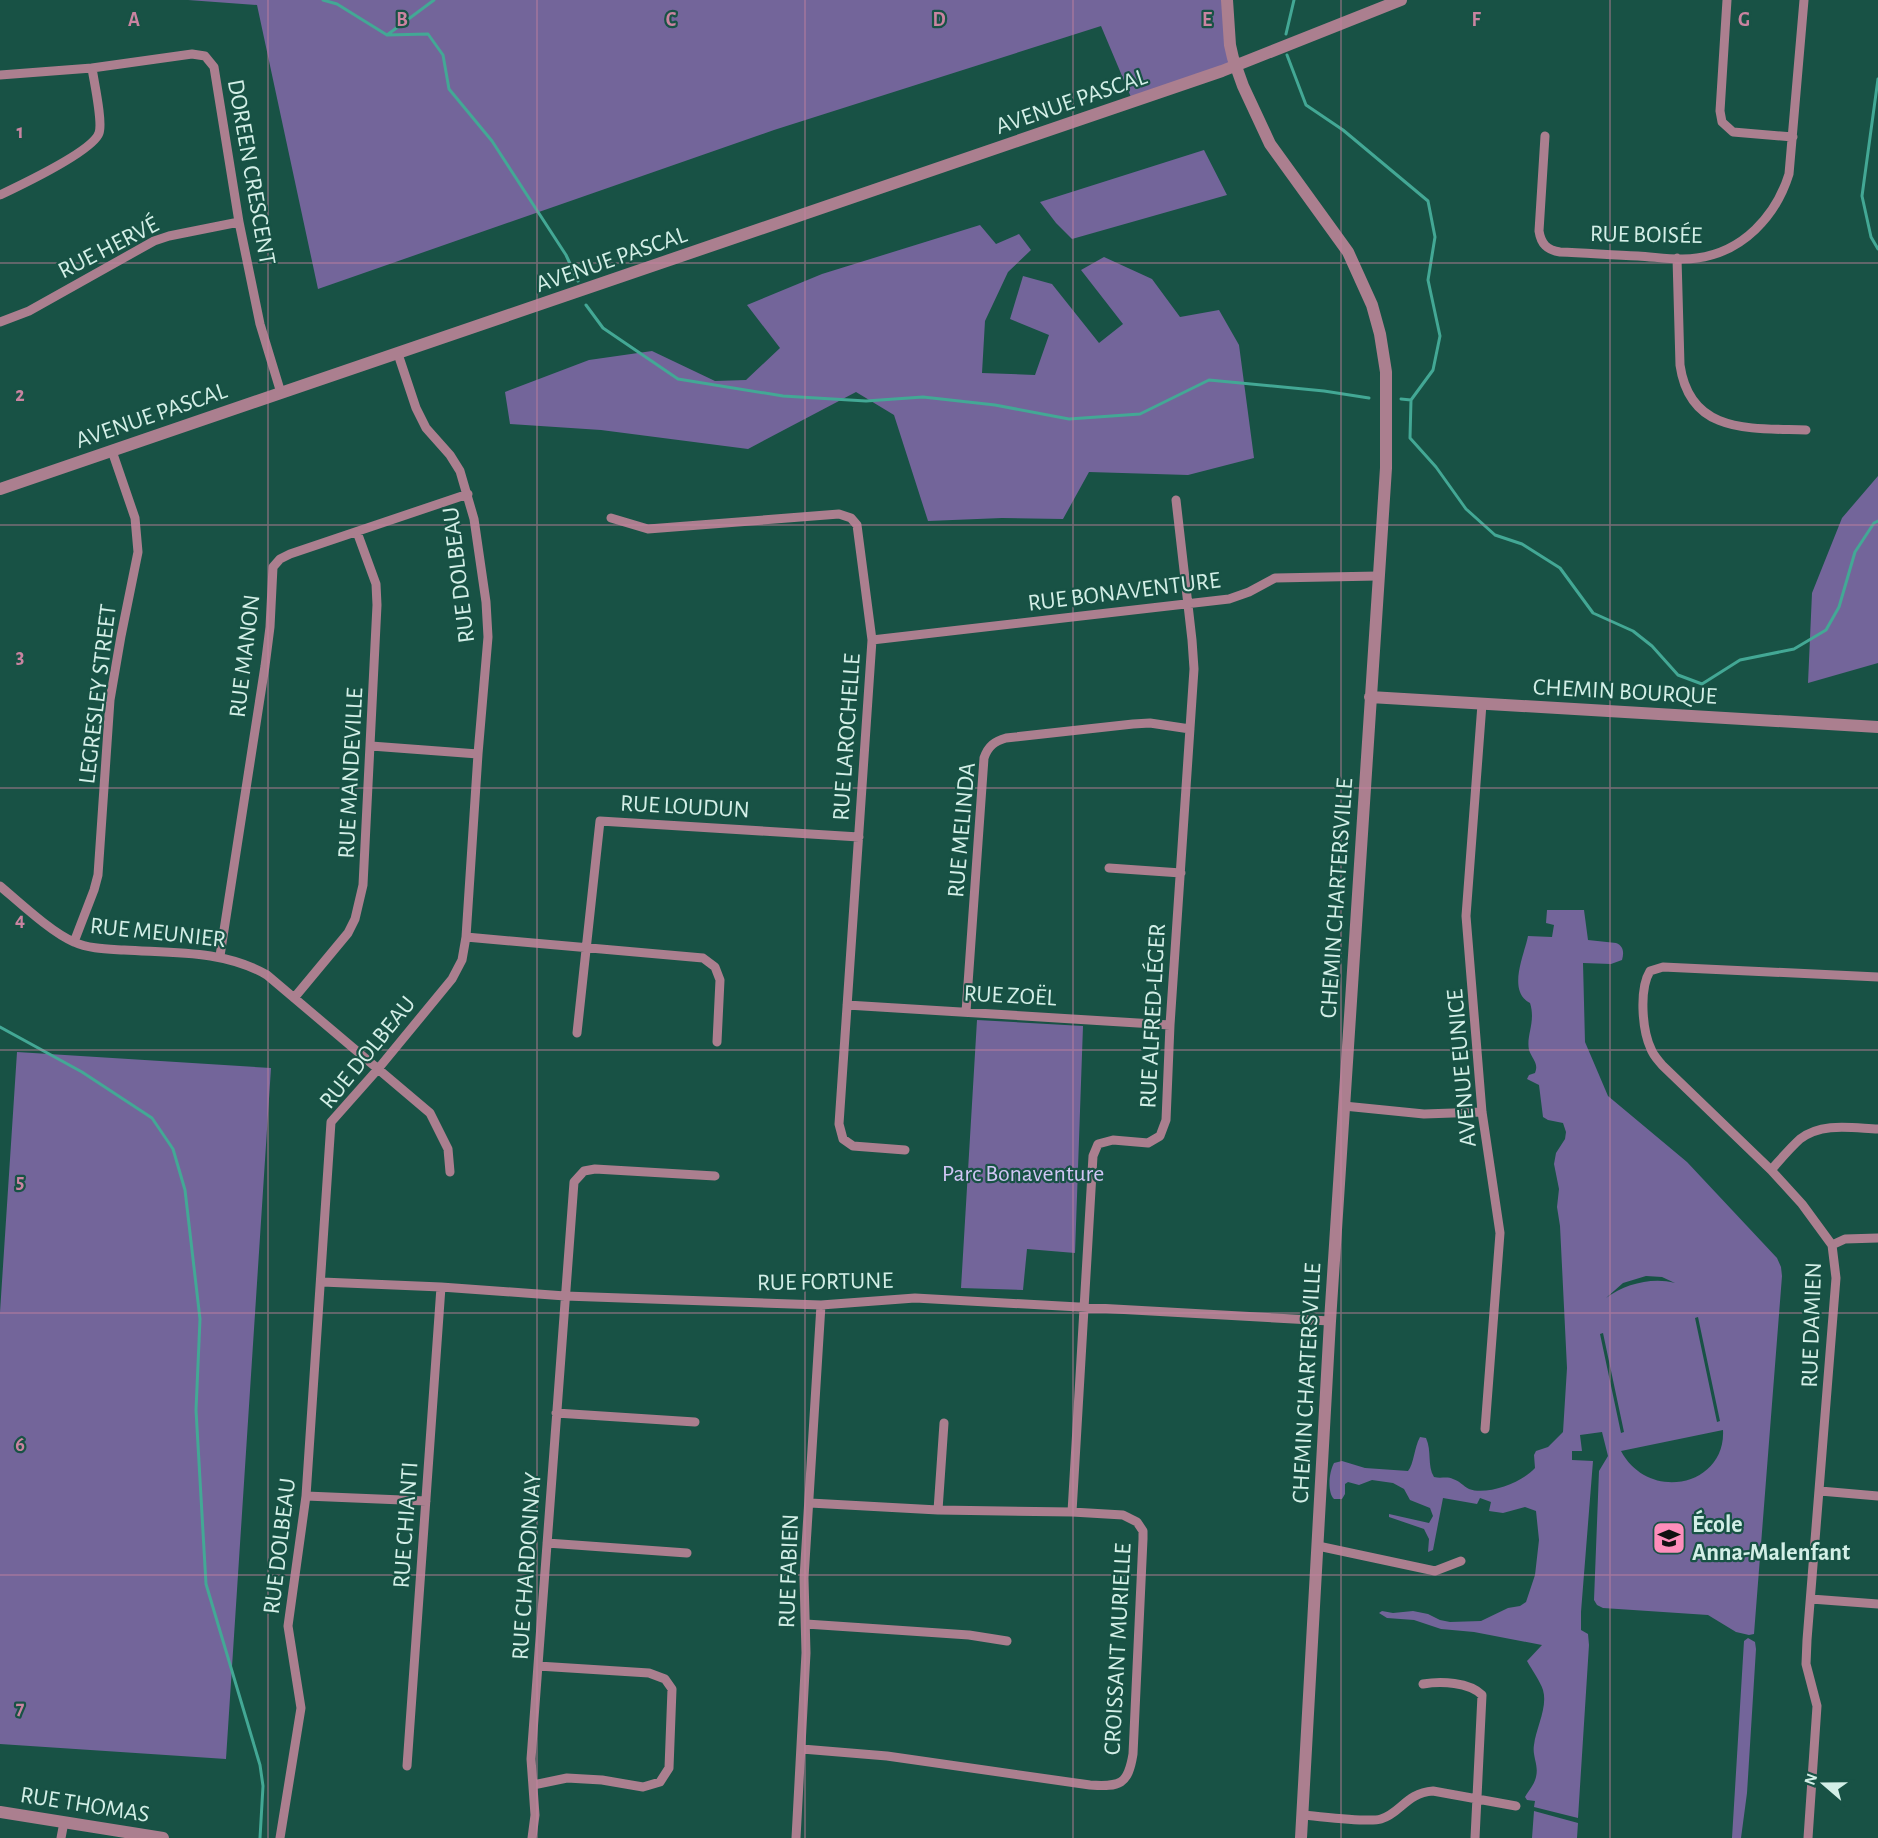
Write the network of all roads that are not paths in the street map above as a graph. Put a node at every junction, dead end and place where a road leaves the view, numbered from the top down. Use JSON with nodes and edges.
{"nodes":[{"id":1,"x":1227,"y":0,"type":"edge"},
{"id":2,"x":1401,"y":0,"type":"edge"},
{"id":3,"x":1727,"y":0,"type":"edge"},
{"id":4,"x":1804,"y":0,"type":"edge"},
{"id":5,"x":1235,"y":66,"type":"junction"},
{"id":6,"x":92,"y":68,"type":"junction"},
{"id":7,"x":0,"y":75,"type":"edge"},
{"id":8,"x":1545,"y":136,"type":"dead end"},
{"id":9,"x":1793,"y":137,"type":"junction"},
{"id":10,"x":0,"y":195,"type":"edge"},
{"id":11,"x":238,"y":222,"type":"junction"},
{"id":12,"x":1677,"y":258,"type":"junction"},
{"id":13,"x":0,"y":322,"type":"edge"},
{"id":14,"x":398,"y":354,"type":"junction"},
{"id":15,"x":281,"y":393,"type":"junction"},
{"id":16,"x":1806,"y":430,"type":"dead end"},
{"id":17,"x":112,"y":451,"type":"junction"},
{"id":18,"x":0,"y":489,"type":"edge"},
{"id":19,"x":468,"y":494,"type":"junction"},
{"id":20,"x":1176,"y":500,"type":"dead end"},
{"id":21,"x":611,"y":518,"type":"dead end"},
{"id":22,"x":357,"y":532,"type":"junction"},
{"id":23,"x":1378,"y":576,"type":"junction"},
{"id":24,"x":1187,"y":603,"type":"junction"},
{"id":25,"x":872,"y":640,"type":"junction"},
{"id":26,"x":1370,"y":697,"type":"junction"},
{"id":27,"x":1482,"y":704,"type":"junction"},
{"id":28,"x":1878,"y":727,"type":"edge"},
{"id":29,"x":1190,"y":729,"type":"junction"},
{"id":30,"x":371,"y":746,"type":"junction"},
{"id":31,"x":478,"y":754,"type":"junction"},
{"id":32,"x":859,"y":837,"type":"junction"},
{"id":33,"x":1109,"y":868,"type":"dead end"},
{"id":34,"x":1181,"y":873,"type":"junction"},
{"id":35,"x":0,"y":886,"type":"edge"},
{"id":36,"x":466,"y":937,"type":"junction"},
{"id":37,"x":74,"y":942,"type":"junction"},
{"id":38,"x":587,"y":948,"type":"junction"},
{"id":39,"x":220,"y":956,"type":"junction"},
{"id":40,"x":1878,"y":977,"type":"edge"},
{"id":41,"x":294,"y":998,"type":"junction"},
{"id":42,"x":847,"y":1005,"type":"junction"},
{"id":43,"x":966,"y":1012,"type":"junction"},
{"id":44,"x":1170,"y":1025,"type":"junction"},
{"id":45,"x":577,"y":1033,"type":"dead end"},
{"id":46,"x":717,"y":1042,"type":"dead end"},
{"id":47,"x":378,"y":1070,"type":"junction"},
{"id":48,"x":1344,"y":1106,"type":"junction"},
{"id":49,"x":1482,"y":1112,"type":"junction"},
{"id":50,"x":1878,"y":1129,"type":"edge"},
{"id":51,"x":905,"y":1150,"type":"dead end"},
{"id":52,"x":1771,"y":1170,"type":"junction"},
{"id":53,"x":450,"y":1172,"type":"dead end"},
{"id":54,"x":715,"y":1176,"type":"dead end"},
{"id":55,"x":1878,"y":1238,"type":"edge"},
{"id":56,"x":1832,"y":1245,"type":"junction"},
{"id":57,"x":322,"y":1282,"type":"junction"},
{"id":58,"x":441,"y":1287,"type":"junction"},
{"id":59,"x":565,"y":1296,"type":"junction"},
{"id":60,"x":821,"y":1305,"type":"junction"},
{"id":61,"x":1084,"y":1306,"type":"junction"},
{"id":62,"x":1330,"y":1321,"type":"junction"},
{"id":63,"x":556,"y":1413,"type":"junction"},
{"id":64,"x":695,"y":1422,"type":"dead end"},
{"id":65,"x":944,"y":1423,"type":"dead end"},
{"id":66,"x":1485,"y":1429,"type":"dead end"},
{"id":67,"x":1820,"y":1491,"type":"junction"},
{"id":68,"x":306,"y":1496,"type":"junction"},
{"id":69,"x":1878,"y":1496,"type":"edge"},
{"id":70,"x":426,"y":1501,"type":"junction"},
{"id":71,"x":810,"y":1503,"type":"junction"},
{"id":72,"x":938,"y":1510,"type":"junction"},
{"id":73,"x":1072,"y":1512,"type":"junction"},
{"id":74,"x":547,"y":1543,"type":"junction"},
{"id":75,"x":1318,"y":1546,"type":"junction"},
{"id":76,"x":687,"y":1553,"type":"dead end"},
{"id":77,"x":1461,"y":1561,"type":"dead end"},
{"id":78,"x":1811,"y":1599,"type":"junction"},
{"id":79,"x":1878,"y":1604,"type":"edge"},
{"id":80,"x":806,"y":1624,"type":"junction"},
{"id":81,"x":1007,"y":1641,"type":"dead end"},
{"id":82,"x":538,"y":1666,"type":"junction"},
{"id":83,"x":1423,"y":1684,"type":"dead end"},
{"id":84,"x":802,"y":1749,"type":"junction"},
{"id":85,"x":407,"y":1766,"type":"dead end"},
{"id":86,"x":533,"y":1785,"type":"junction"},
{"id":87,"x":1477,"y":1799,"type":"junction"},
{"id":88,"x":1516,"y":1806,"type":"dead end"},
{"id":89,"x":0,"y":1812,"type":"edge"},
{"id":90,"x":1302,"y":1815,"type":"junction"},
{"id":91,"x":64,"y":1822,"type":"junction"},
{"id":92,"x":61,"y":1838,"type":"edge"},
{"id":93,"x":163,"y":1838,"type":"edge"},
{"id":94,"x":280,"y":1838,"type":"edge"},
{"id":95,"x":532,"y":1838,"type":"edge"},
{"id":96,"x":796,"y":1838,"type":"edge"},
{"id":97,"x":1301,"y":1838,"type":"edge"},
{"id":98,"x":1474,"y":1838,"type":"edge"},
{"id":99,"x":1808,"y":1838,"type":"edge"}],
"edges":[{"from":1,"to":5,"type":"street","name":"CHEMIN CHARTERSVILLE"},
{"from":2,"to":5,"type":"street","name":"AVENUE PASCAL"},
{"from":3,"to":9,"type":"street"},
{"from":4,"to":9,"type":"street","name":"RUE BOISÉE"},
{"from":5,"to":14,"type":"street","name":"AVENUE PASCAL"},
{"from":5,"to":23,"type":"street","name":"CHEMIN CHARTERSVILLE"},
{"from":6,"to":7,"type":"street","name":"DOREEN CRESCENT"},
{"from":6,"to":10,"type":"street"},
{"from":6,"to":11,"type":"street","name":"DOREEN CRESCENT"},
{"from":8,"to":12,"type":"street","name":"RUE BOISÉE"},
{"from":9,"to":12,"type":"street","name":"RUE BOISÉE"},
{"from":11,"to":13,"type":"street","name":"RUE HERVÉ"},
{"from":11,"to":15,"type":"street","name":"DOREEN CRESCENT"},
{"from":12,"to":16,"type":"street"},
{"from":14,"to":15,"type":"street","name":"AVENUE PASCAL"},
{"from":14,"to":19,"type":"street","name":"RUE DOLBEAU"},
{"from":15,"to":17,"type":"street","name":"AVENUE PASCAL"},
{"from":17,"to":18,"type":"street","name":"AVENUE PASCAL"},
{"from":17,"to":37,"type":"street","name":"LEGRESLEY STREET"},
{"from":19,"to":22,"type":"street","name":"RUE MANON"},
{"from":19,"to":31,"type":"street","name":"RUE DOLBEAU"},
{"from":20,"to":24,"type":"street","name":"RUE ALFRED-LÉGER"},
{"from":21,"to":25,"type":"street","name":"RUE LAROCHELLE"},
{"from":22,"to":30,"type":"street","name":"RUE MANDEVILLE"},
{"from":22,"to":39,"type":"street","name":"RUE MANON"},
{"from":23,"to":24,"type":"street","name":"RUE BONAVENTURE"},
{"from":23,"to":26,"type":"street","name":"CHEMIN CHARTERSVILLE"},
{"from":24,"to":25,"type":"street","name":"RUE BONAVENTURE"},
{"from":24,"to":29,"type":"street","name":"RUE ALFRED-LÉGER"},
{"from":25,"to":32,"type":"street","name":"RUE LAROCHELLE"},
{"from":26,"to":27,"type":"street","name":"CHEMIN BOURQUE"},
{"from":26,"to":48,"type":"street","name":"CHEMIN CHARTERSVILLE"},
{"from":27,"to":28,"type":"street","name":"CHEMIN BOURQUE"},
{"from":27,"to":49,"type":"street","name":"AVENUE EUNICE"},
{"from":29,"to":34,"type":"street","name":"RUE ALFRED-LÉGER"},
{"from":29,"to":43,"type":"street","name":"RUE MELINDA"},
{"from":30,"to":31,"type":"street"},
{"from":30,"to":41,"type":"street","name":"RUE MANDEVILLE"},
{"from":31,"to":36,"type":"street","name":"RUE DOLBEAU"},
{"from":32,"to":38,"type":"street","name":"RUE LOUDUN"},
{"from":32,"to":42,"type":"street","name":"RUE LAROCHELLE"},
{"from":33,"to":34,"type":"street"},
{"from":34,"to":44,"type":"street","name":"RUE ALFRED-LÉGER"},
{"from":35,"to":37,"type":"street","name":"RUE MEUNIER"},
{"from":36,"to":38,"type":"street"},
{"from":36,"to":47,"type":"street","name":"RUE DOLBEAU"},
{"from":37,"to":39,"type":"street","name":"RUE MEUNIER"},
{"from":38,"to":45,"type":"street"},
{"from":38,"to":46,"type":"street"},
{"from":39,"to":41,"type":"street","name":"RUE MEUNIER"},
{"from":40,"to":52,"type":"street","name":"RUE DAMIEN"},
{"from":41,"to":47,"type":"street","name":"RUE MEUNIER"},
{"from":42,"to":43,"type":"street","name":"RUE ZOËL"},
{"from":42,"to":51,"type":"street","name":"RUE LAROCHELLE"},
{"from":43,"to":44,"type":"street","name":"RUE ZOËL"},
{"from":44,"to":61,"type":"street","name":"RUE ALFRED-LÉGER"},
{"from":47,"to":53,"type":"street","name":"RUE MEUNIER"},
{"from":47,"to":57,"type":"street","name":"RUE DOLBEAU"},
{"from":48,"to":49,"type":"street"},
{"from":48,"to":62,"type":"street","name":"CHEMIN CHARTERSVILLE"},
{"from":49,"to":66,"type":"street","name":"AVENUE EUNICE"},
{"from":50,"to":52,"type":"street"},
{"from":52,"to":56,"type":"street","name":"RUE DAMIEN"},
{"from":54,"to":59,"type":"street","name":"RUE CHARDONNAY"},
{"from":55,"to":56,"type":"street"},
{"from":56,"to":67,"type":"street","name":"RUE DAMIEN"},
{"from":57,"to":58,"type":"street","name":"RUE FORTUNE"},
{"from":57,"to":68,"type":"street","name":"RUE DOLBEAU"},
{"from":58,"to":59,"type":"street","name":"RUE FORTUNE"},
{"from":58,"to":70,"type":"street","name":"RUE CHIANTI"},
{"from":59,"to":60,"type":"street","name":"RUE FORTUNE"},
{"from":59,"to":63,"type":"street","name":"RUE CHARDONNAY"},
{"from":60,"to":61,"type":"street","name":"RUE FORTUNE"},
{"from":60,"to":71,"type":"street","name":"RUE FABIEN"},
{"from":61,"to":62,"type":"street","name":"RUE FORTUNE"},
{"from":61,"to":73,"type":"street","name":"RUE ALFRED-LÉGER"},
{"from":62,"to":75,"type":"street","name":"CHEMIN CHARTERSVILLE"},
{"from":63,"to":64,"type":"street"},
{"from":63,"to":74,"type":"street","name":"RUE CHARDONNAY"},
{"from":65,"to":72,"type":"street"},
{"from":67,"to":69,"type":"street"},
{"from":67,"to":78,"type":"street","name":"RUE DAMIEN"},
{"from":68,"to":70,"type":"street"},
{"from":68,"to":94,"type":"street","name":"RUE DOLBEAU"},
{"from":70,"to":85,"type":"street","name":"RUE CHIANTI"},
{"from":71,"to":72,"type":"street","name":"CROISSANT MURIELLE"},
{"from":71,"to":80,"type":"street","name":"RUE FABIEN"},
{"from":72,"to":73,"type":"street","name":"CROISSANT MURIELLE"},
{"from":73,"to":84,"type":"street","name":"CROISSANT MURIELLE"},
{"from":74,"to":76,"type":"street"},
{"from":74,"to":82,"type":"street","name":"RUE CHARDONNAY"},
{"from":75,"to":77,"type":"street"},
{"from":75,"to":90,"type":"street","name":"CHEMIN CHARTERSVILLE"},
{"from":78,"to":79,"type":"street"},
{"from":78,"to":99,"type":"street","name":"RUE DAMIEN"},
{"from":80,"to":81,"type":"street"},
{"from":80,"to":84,"type":"street","name":"RUE FABIEN"},
{"from":82,"to":86,"type":"street","name":"RUE CHARDONNAY"},
{"from":82,"to":86,"type":"street"},
{"from":83,"to":87,"type":"street"},
{"from":84,"to":96,"type":"street","name":"RUE FABIEN"},
{"from":86,"to":95,"type":"street","name":"RUE CHARDONNAY"},
{"from":87,"to":88,"type":"street"},
{"from":87,"to":90,"type":"street"},
{"from":87,"to":98,"type":"street"},
{"from":89,"to":91,"type":"street","name":"RUE THOMAS"},
{"from":90,"to":97,"type":"street","name":"CHEMIN CHARTERSVILLE"},
{"from":91,"to":92,"type":"street"},
{"from":91,"to":93,"type":"street","name":"RUE THOMAS"}]}
